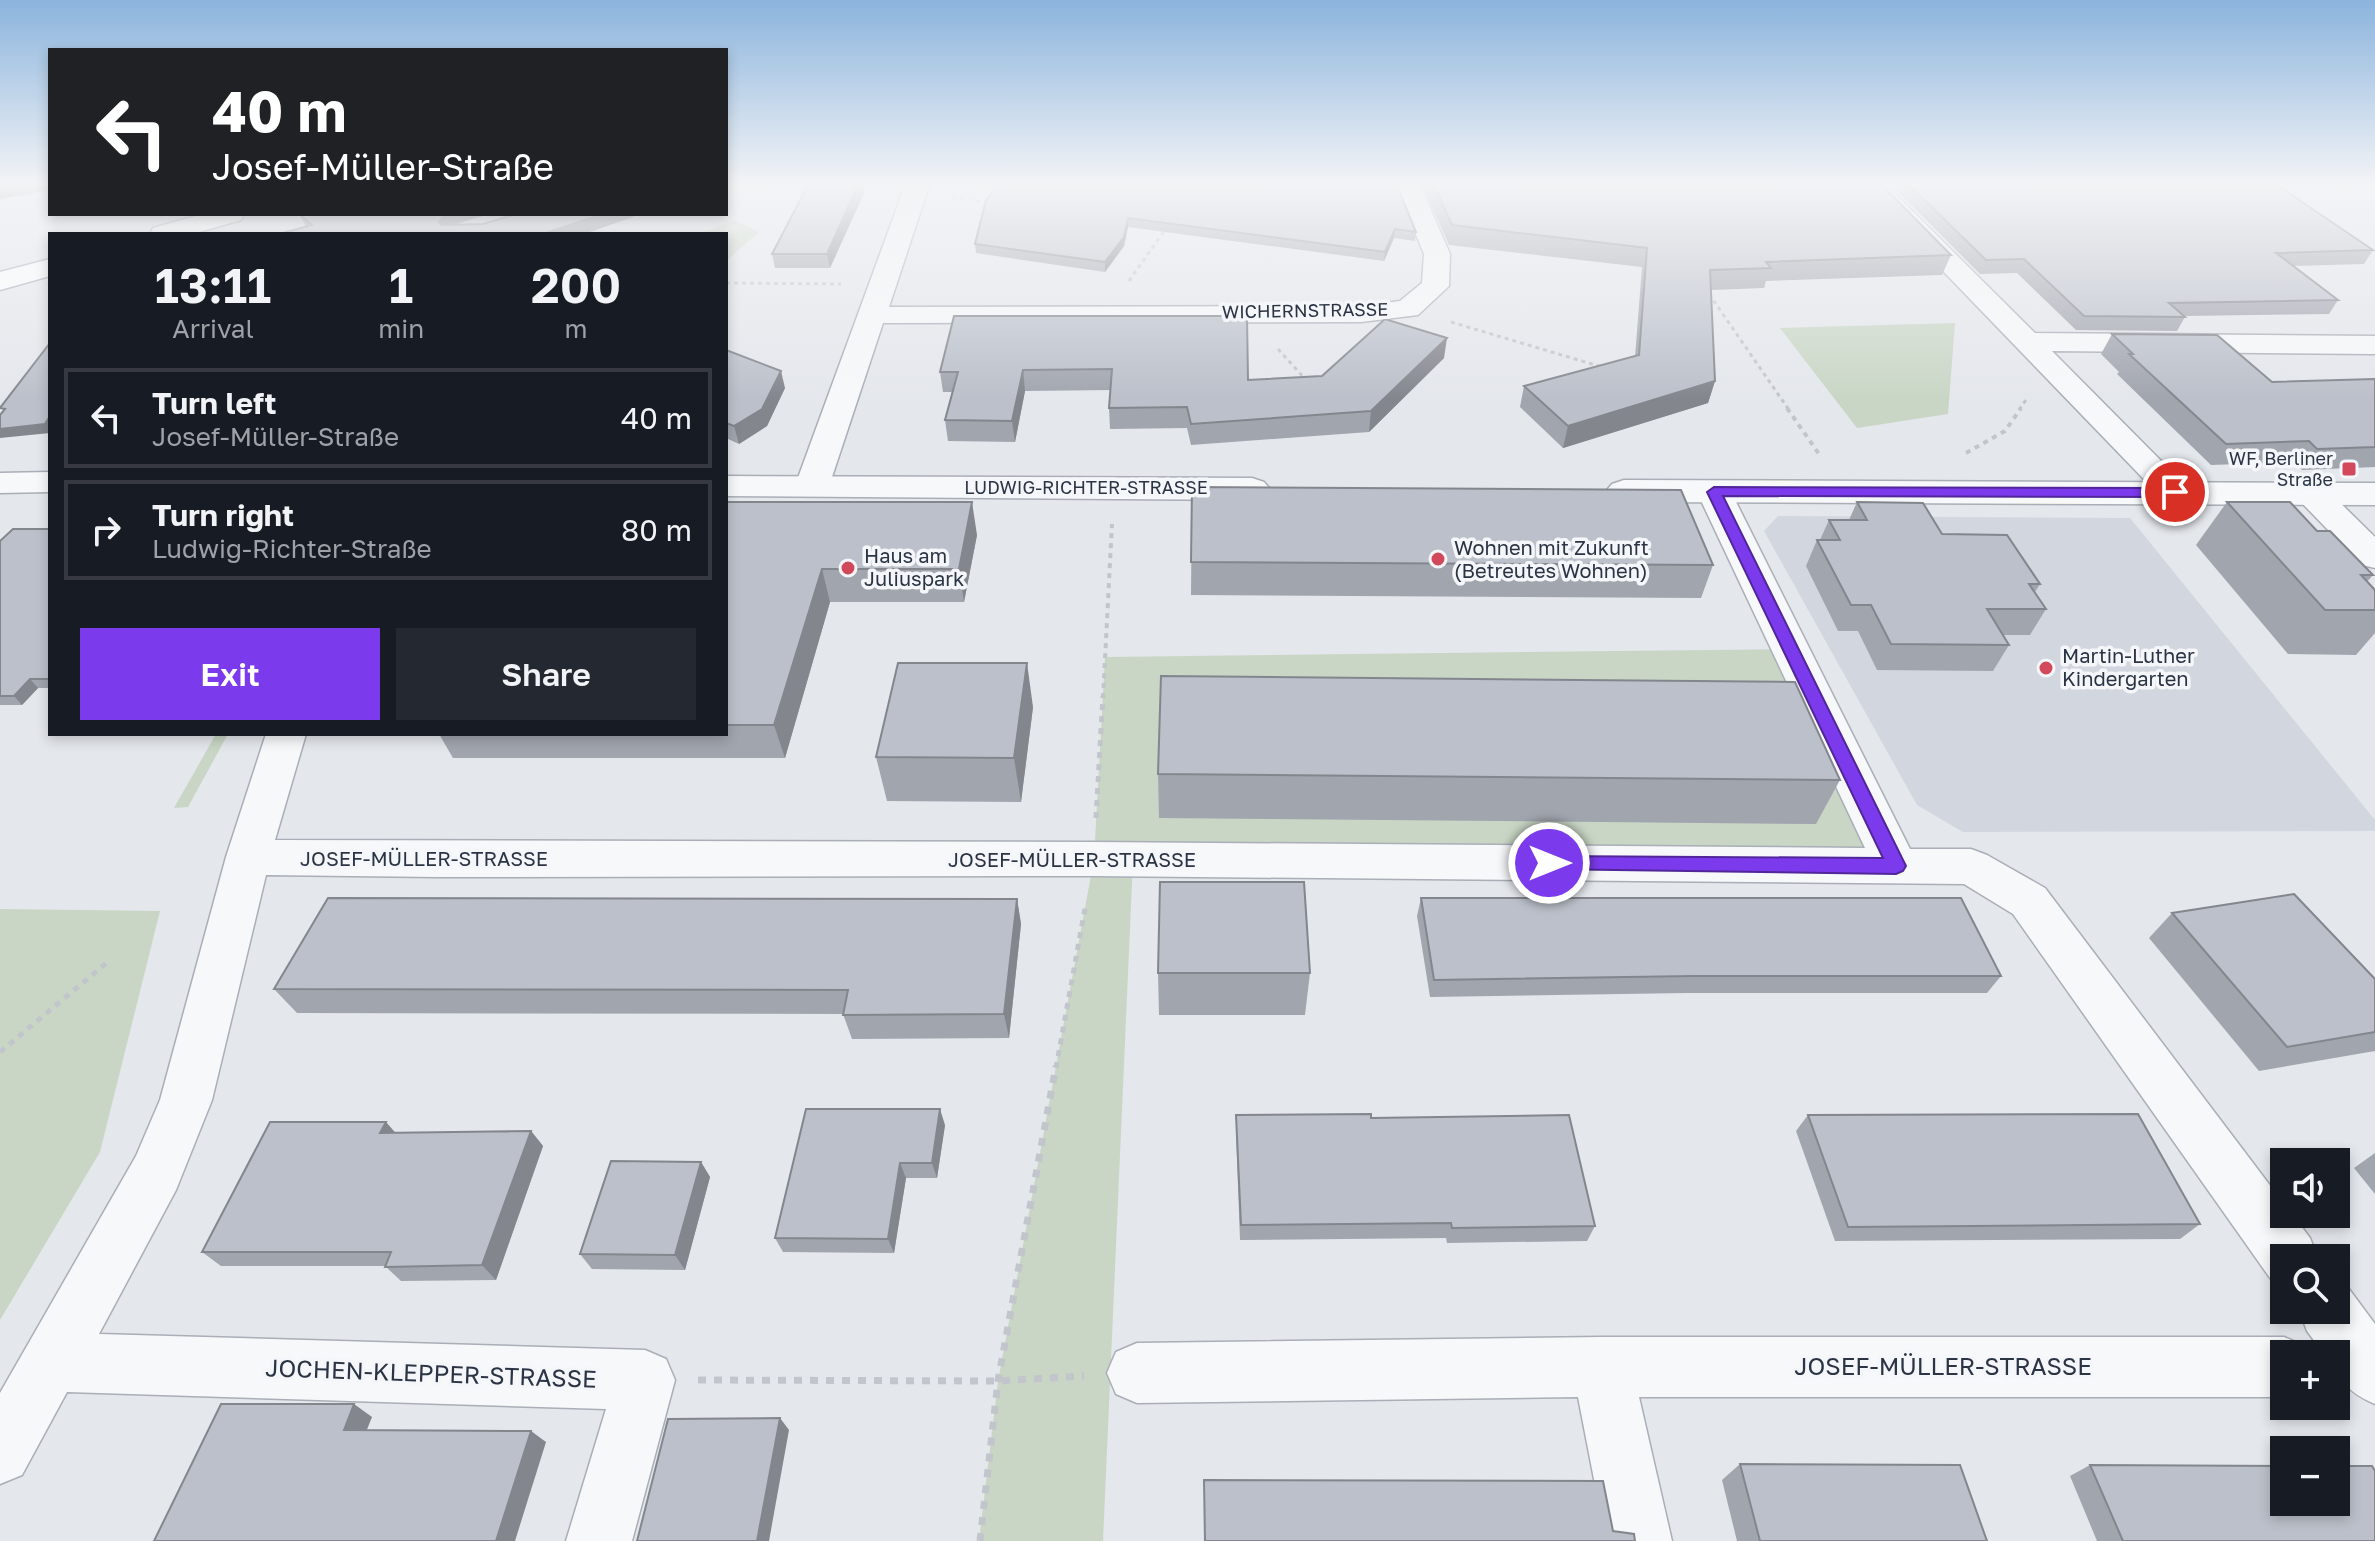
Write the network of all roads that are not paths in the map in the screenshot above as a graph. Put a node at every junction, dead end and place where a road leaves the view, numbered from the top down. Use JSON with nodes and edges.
{"nodes":[{"id":1,"x":892,"y":255,"type":"edge"},
{"id":2,"x":1437,"y":255,"type":"edge"},
{"id":3,"x":1942,"y":255,"type":"edge"},
{"id":4,"x":48,"y":268,"type":"edge"},
{"id":5,"x":0,"y":281,"type":"edge"},
{"id":6,"x":873,"y":315,"type":"junction"},
{"id":7,"x":2029,"y":342,"type":"junction"},
{"id":8,"x":2375,"y":345,"type":"edge"},
{"id":9,"x":48,"y":482,"type":"edge"},
{"id":10,"x":0,"y":483,"type":"edge"},
{"id":11,"x":728,"y":486,"type":"edge"},
{"id":12,"x":812,"y":486,"type":"junction"},
{"id":13,"x":1287,"y":489,"type":"edge"},
{"id":14,"x":1588,"y":491,"type":"edge"},
{"id":15,"x":1714,"y":492,"type":"junction"},
{"id":16,"x":2175,"y":492,"type":"junction"},
{"id":17,"x":2311,"y":493,"type":"junction"},
{"id":18,"x":2375,"y":494,"type":"edge"},
{"id":19,"x":2375,"y":557,"type":"edge"},
{"id":20,"x":285,"y":736,"type":"edge"},
{"id":21,"x":248,"y":857,"type":"junction"},
{"id":22,"x":1896,"y":866,"type":"junction"},
{"id":23,"x":2280,"y":1244,"type":"edge"},
{"id":24,"x":2336,"y":1324,"type":"edge"},
{"id":25,"x":50,"y":1362,"type":"junction"},
{"id":26,"x":1602,"y":1367,"type":"junction"},
{"id":27,"x":2270,"y":1367,"type":"edge"},
{"id":28,"x":2360,"y":1369,"type":"edge"},
{"id":29,"x":1137,"y":1373,"type":"road end"},
{"id":30,"x":0,"y":1453,"type":"edge"},
{"id":31,"x":599,"y":1541,"type":"edge"},
{"id":32,"x":1639,"y":1541,"type":"edge"}],
"edges":[{"from":1,"to":6,"type":"street"},
{"from":2,"to":6,"type":"street","name":"WICHERNSTRASSE"},
{"from":3,"to":7,"type":"street"},
{"from":4,"to":5,"type":"main road"},
{"from":6,"to":12,"type":"street"},
{"from":7,"to":8,"type":"street"},
{"from":7,"to":16,"type":"street"},
{"from":9,"to":10,"type":"street"},
{"from":11,"to":12,"type":"street","name":"LUDWIG-RICHTER-STRASSE"},
{"from":12,"to":13,"type":"street","name":"LUDWIG-RICHTER-STRASSE"},
{"from":14,"to":15,"type":"street"},
{"from":15,"to":16,"type":"street"},
{"from":15,"to":22,"type":"street"},
{"from":16,"to":17,"type":"street"},
{"from":17,"to":18,"type":"street"},
{"from":17,"to":19,"type":"street"},
{"from":20,"to":21,"type":"street"},
{"from":21,"to":22,"type":"street","name":"JOSEF-MÜLLER-STRASSE"},
{"from":21,"to":25,"type":"street"},
{"from":22,"to":23,"type":"street","name":"JOSEF-MÜLLER-STRASSE"},
{"from":24,"to":28,"type":"street"},
{"from":25,"to":30,"type":"street"},
{"from":25,"to":31,"type":"street","name":"JOCHEN-KLEPPER-STRASSE"},
{"from":26,"to":27,"type":"street","name":"JOSEF-MÜLLER-STRASSE"},
{"from":26,"to":29,"type":"street","name":"JOSEF-MÜLLER-STRASSE"},
{"from":26,"to":32,"type":"street"}]}
